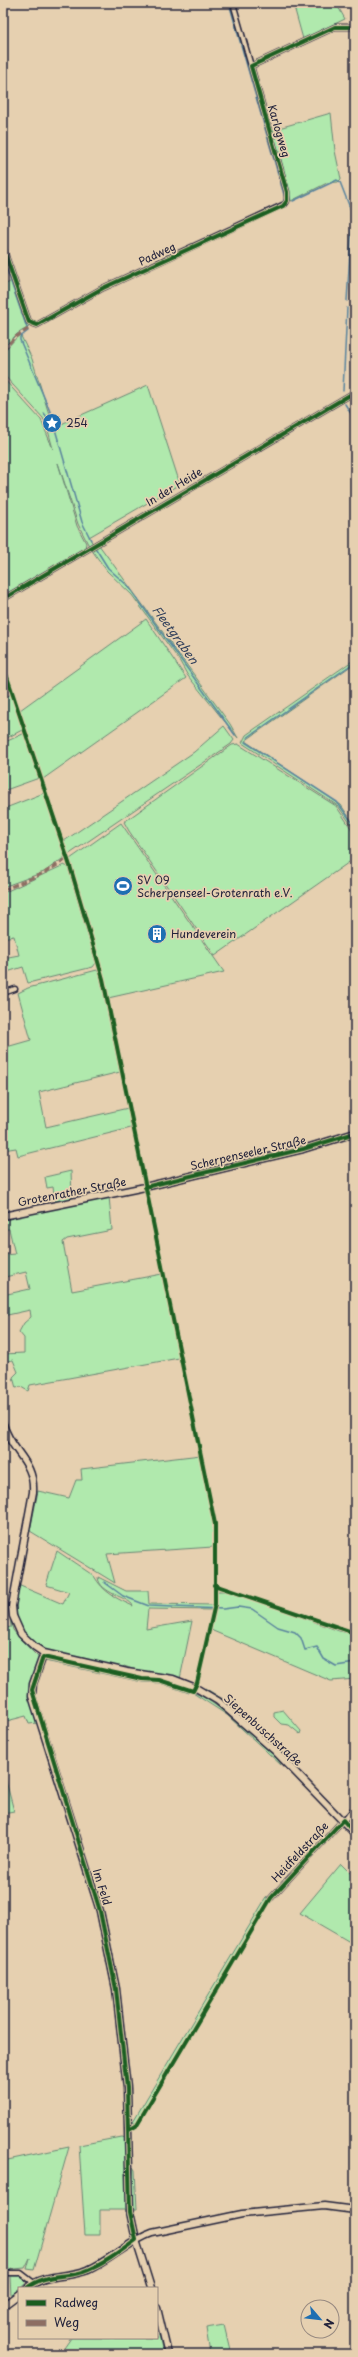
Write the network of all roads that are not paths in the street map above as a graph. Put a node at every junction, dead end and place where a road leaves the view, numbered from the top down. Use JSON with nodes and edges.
{"nodes":[{"id":1,"x":232,"y":3,"type":"edge"},
{"id":2,"x":355,"y":27,"type":"edge"},
{"id":3,"x":251,"y":66,"type":"junction"},
{"id":4,"x":288,"y":201,"type":"joint"},
{"id":5,"x":3,"y":248,"type":"edge"},
{"id":6,"x":355,"y":392,"type":"edge"},
{"id":7,"x":3,"y":599,"type":"edge"},
{"id":8,"x":15,"y":989,"type":"dead end"},
{"id":9,"x":3,"y":993,"type":"edge"},
{"id":10,"x":355,"y":1133,"type":"edge"},
{"id":11,"x":145,"y":1187,"type":"joint"},
{"id":12,"x":3,"y":1216,"type":"edge"},
{"id":13,"x":3,"y":1427,"type":"edge"},
{"id":14,"x":44,"y":1653,"type":"junction"},
{"id":15,"x":355,"y":1807,"type":"edge"},
{"id":16,"x":343,"y":1820,"type":"junction"},
{"id":17,"x":355,"y":1834,"type":"edge"},
{"id":18,"x":271,"y":1898,"type":"dead end"},
{"id":19,"x":355,"y":2210,"type":"edge"},
{"id":20,"x":136,"y":2240,"type":"junction"},
{"id":21,"x":3,"y":2273,"type":"edge"},
{"id":22,"x":34,"y":2283,"type":"junction"},
{"id":23,"x":28,"y":2287,"type":"edge"},
{"id":24,"x":151,"y":2287,"type":"edge"},
{"id":25,"x":18,"y":2295,"type":"edge"},
{"id":26,"x":3,"y":2306,"type":"edge"},
{"id":27,"x":158,"y":2312,"type":"edge"},
{"id":28,"x":168,"y":2354,"type":"edge"}],
"edges":[{"from":1,"to":3,"type":"street","name":"Karlogweg"},
{"from":2,"to":3,"type":"street"},
{"from":3,"to":4,"type":"street","name":"Karlogweg"},
{"from":4,"to":5,"type":"street","name":"Padweg"},
{"from":6,"to":7,"type":"street","name":"In der Heide"},
{"from":8,"to":9,"type":"street"},
{"from":10,"to":11,"type":"street","name":"Scherpenseeler Straße"},
{"from":11,"to":12,"type":"street","name":"Grotenrather Straße"},
{"from":13,"to":14,"type":"street"},
{"from":14,"to":16,"type":"street","name":"Siepenbuschstraße"},
{"from":14,"to":20,"type":"street","name":"Im Feld"},
{"from":15,"to":16,"type":"street","name":"Heidfeldstraße"},
{"from":16,"to":17,"type":"street","name":"Siepenbuschstraße"},
{"from":16,"to":18,"type":"street","name":"Heidfeldstraße"},
{"from":19,"to":20,"type":"street"},
{"from":20,"to":22,"type":"street"},
{"from":20,"to":24,"type":"street","name":"Im Feld"},
{"from":21,"to":22,"type":"street"},
{"from":22,"to":23,"type":"street"},
{"from":25,"to":26,"type":"street"},
{"from":27,"to":28,"type":"street"}]}
